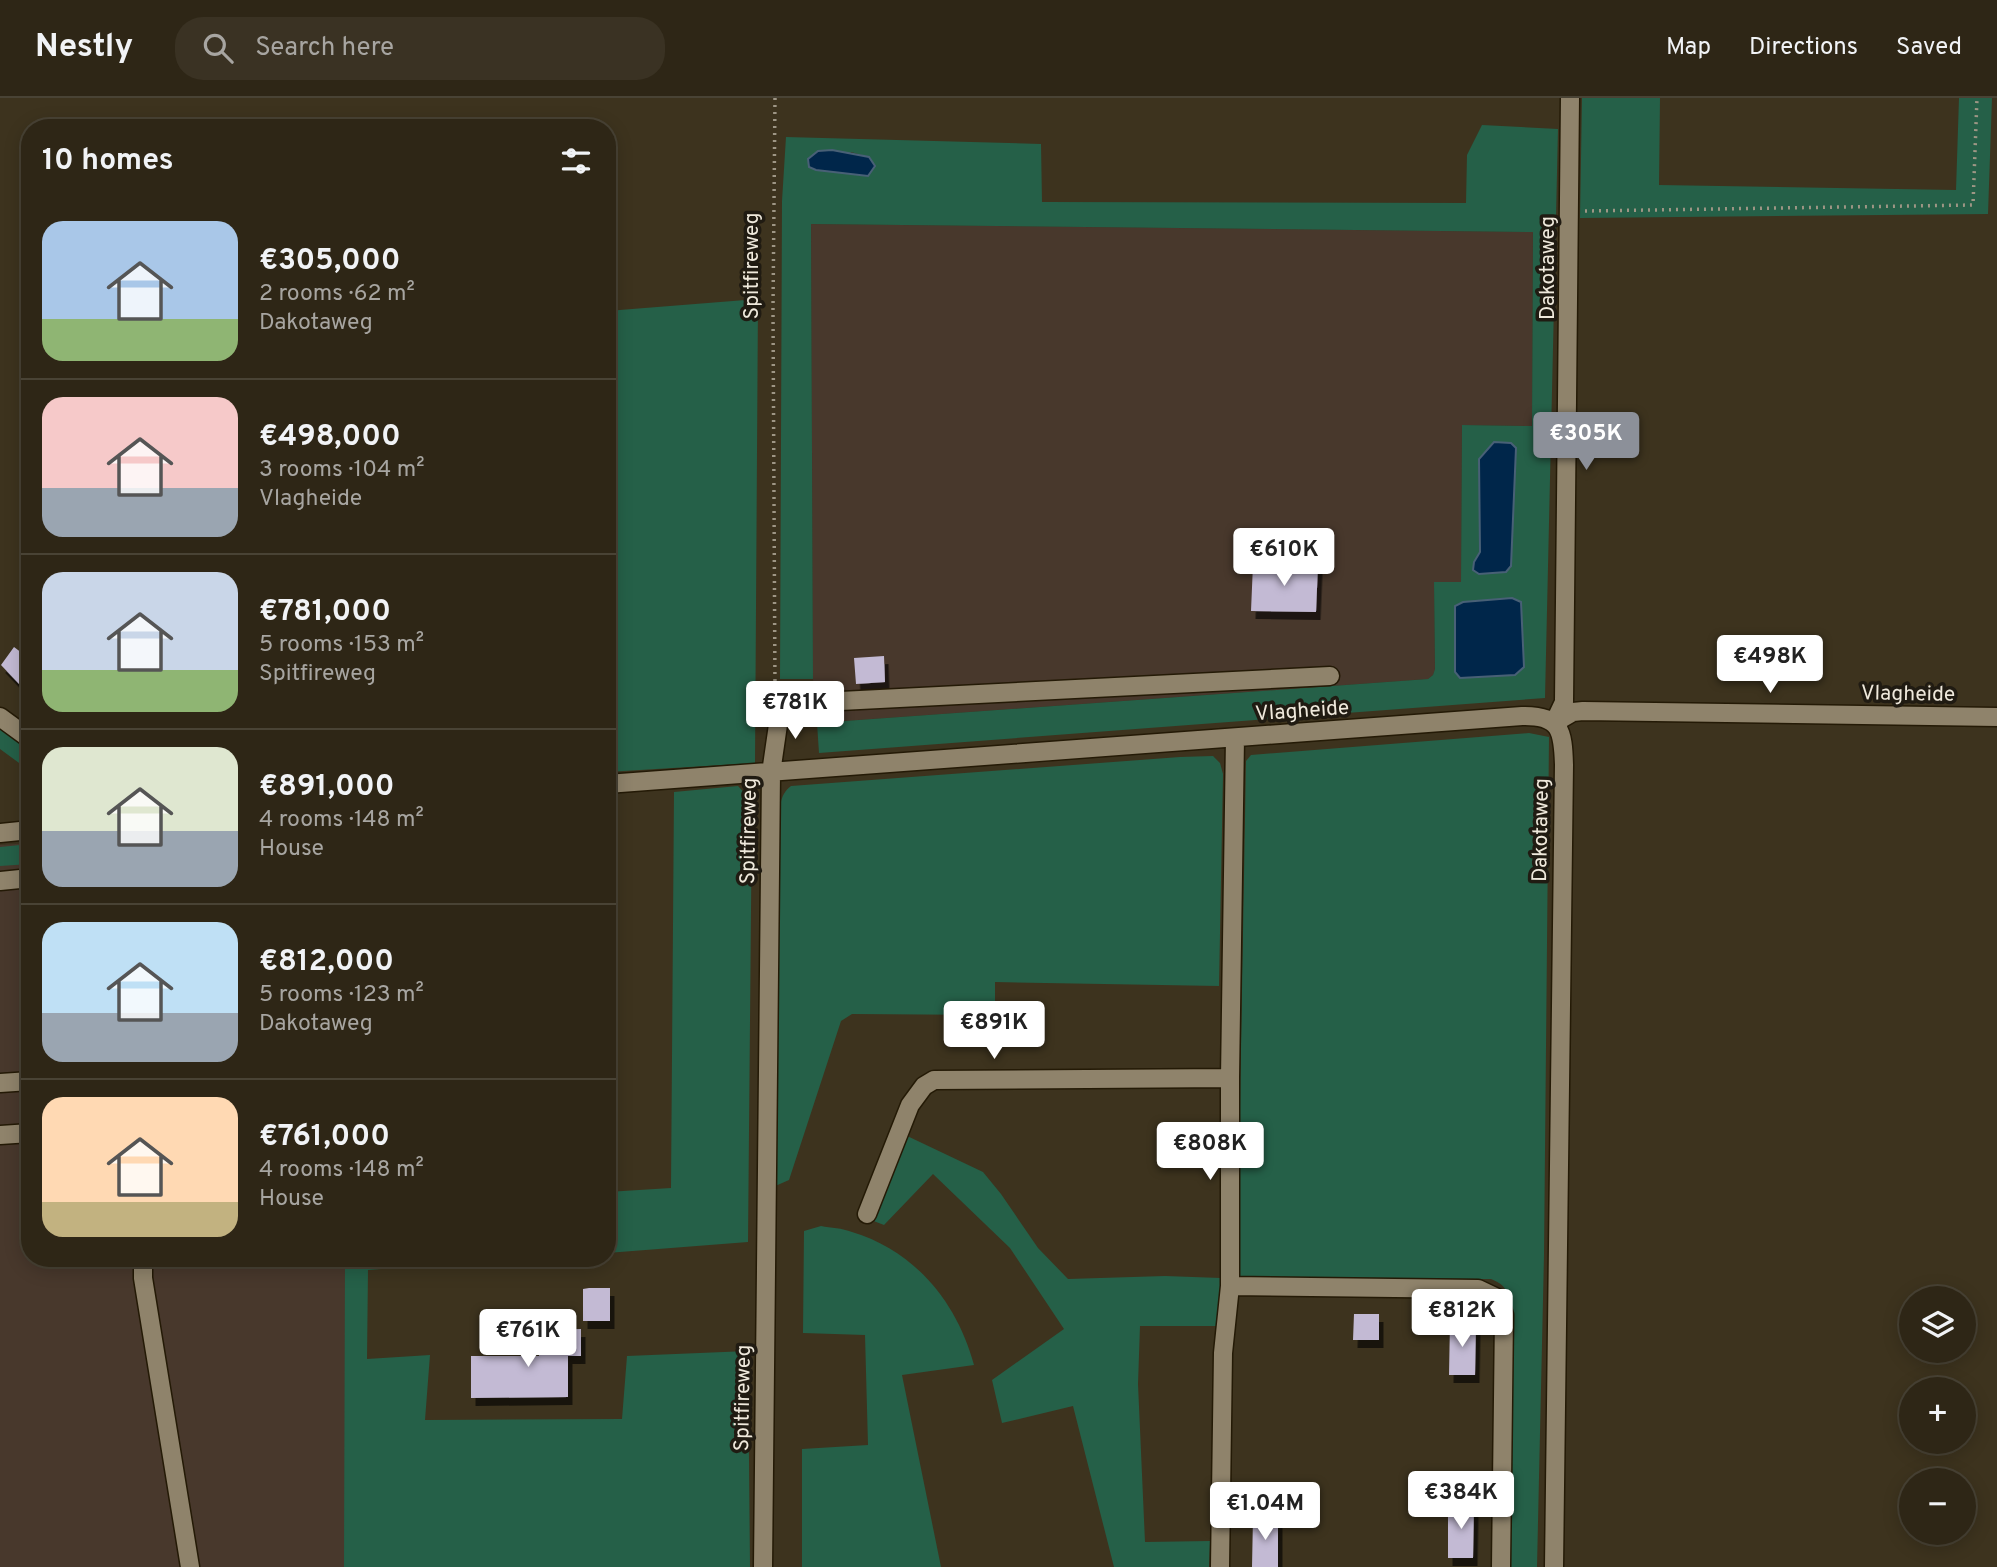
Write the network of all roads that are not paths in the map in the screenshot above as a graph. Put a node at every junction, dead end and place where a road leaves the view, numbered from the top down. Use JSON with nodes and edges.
{"nodes":[{"id":1,"x":1570,"y":98,"type":"edge"},
{"id":2,"x":1330,"y":676,"type":"dead end"},
{"id":3,"x":0,"y":717,"type":"edge"},
{"id":4,"x":1997,"y":717,"type":"edge"},
{"id":5,"x":1554,"y":723,"type":"junction"},
{"id":6,"x":21,"y":732,"type":"edge"},
{"id":7,"x":1235,"y":738,"type":"junction"},
{"id":8,"x":771,"y":773,"type":"junction"},
{"id":9,"x":616,"y":783,"type":"edge"},
{"id":10,"x":21,"y":831,"type":"edge"},
{"id":11,"x":0,"y":833,"type":"edge"},
{"id":12,"x":21,"y":879,"type":"edge"},
{"id":13,"x":0,"y":881,"type":"edge"},
{"id":14,"x":1230,"y":1078,"type":"junction"},
{"id":15,"x":21,"y":1082,"type":"edge"},
{"id":16,"x":0,"y":1083,"type":"edge"},
{"id":17,"x":21,"y":1134,"type":"edge"},
{"id":18,"x":0,"y":1135,"type":"edge"},
{"id":19,"x":867,"y":1214,"type":"dead end"},
{"id":20,"x":144,"y":1267,"type":"edge"},
{"id":21,"x":1230,"y":1286,"type":"junction"},
{"id":22,"x":190,"y":1567,"type":"edge"},
{"id":23,"x":763,"y":1567,"type":"edge"},
{"id":24,"x":1220,"y":1567,"type":"edge"},
{"id":25,"x":1501,"y":1567,"type":"edge"},
{"id":26,"x":1554,"y":1567,"type":"edge"}],
"edges":[{"from":1,"to":5,"type":"street","name":"Dakotaweg"},
{"from":2,"to":8,"type":"street","name":"Spitfireweg"},
{"from":3,"to":6,"type":"street"},
{"from":4,"to":5,"type":"street","name":"Vlagheide"},
{"from":5,"to":7,"type":"street","name":"Vlagheide"},
{"from":5,"to":26,"type":"street","name":"Dakotaweg"},
{"from":7,"to":8,"type":"street","name":"Vlagheide"},
{"from":7,"to":14,"type":"street"},
{"from":8,"to":9,"type":"street","name":"Vlagheide"},
{"from":8,"to":23,"type":"street","name":"Spitfireweg"},
{"from":10,"to":11,"type":"street"},
{"from":12,"to":13,"type":"street"},
{"from":14,"to":19,"type":"street"},
{"from":14,"to":21,"type":"street"},
{"from":15,"to":16,"type":"street"},
{"from":17,"to":18,"type":"street"},
{"from":20,"to":22,"type":"street"},
{"from":21,"to":24,"type":"street"},
{"from":21,"to":25,"type":"street"}]}
